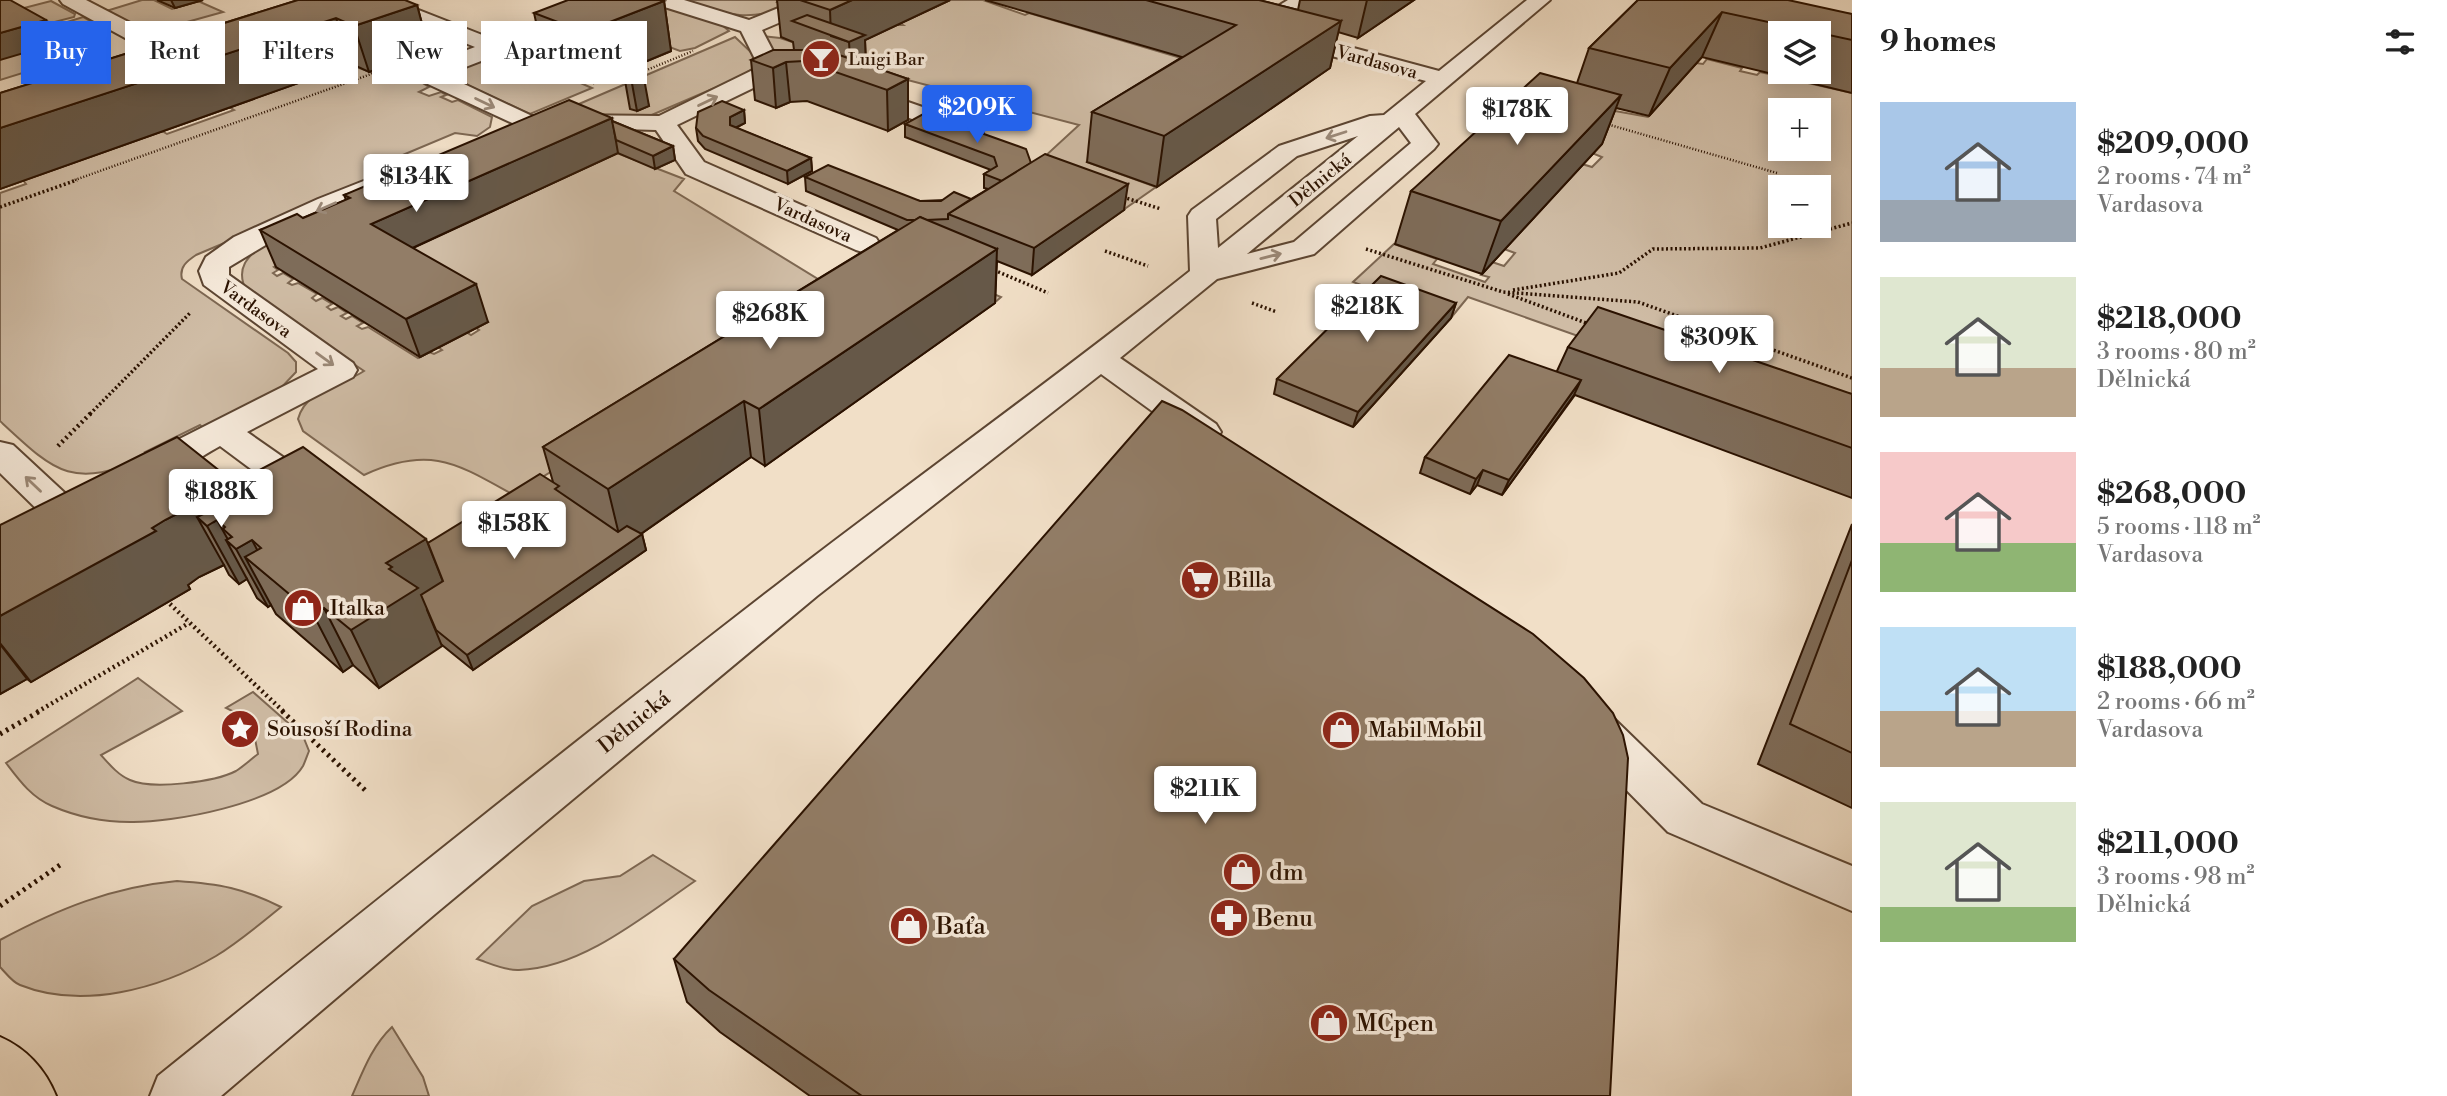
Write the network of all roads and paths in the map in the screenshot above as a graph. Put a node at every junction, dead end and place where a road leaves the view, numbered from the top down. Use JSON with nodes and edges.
{"nodes":[{"id":1,"x":70,"y":0,"type":"edge"},
{"id":2,"x":374,"y":0,"type":"edge"},
{"id":3,"x":556,"y":0,"type":"edge"},
{"id":4,"x":621,"y":0,"type":"edge"},
{"id":5,"x":662,"y":0,"type":"edge"},
{"id":6,"x":816,"y":0,"type":"edge"},
{"id":7,"x":1301,"y":0,"type":"edge"},
{"id":8,"x":1540,"y":0,"type":"edge"},
{"id":9,"x":589,"y":12,"type":"junction"},
{"id":10,"x":565,"y":21,"type":"edge"},
{"id":11,"x":750,"y":27,"type":"junction"},
{"id":12,"x":125,"y":29,"type":"edge"},
{"id":13,"x":471,"y":38,"type":"junction"},
{"id":14,"x":481,"y":42,"type":"edge"},
{"id":15,"x":481,"y":52,"type":"edge"},
{"id":16,"x":647,"y":69,"type":"edge"},
{"id":17,"x":1443,"y":79,"type":"junction"},
{"id":18,"x":839,"y":85,"type":"edge"},
{"id":19,"x":1401,"y":113,"type":"junction"},
{"id":20,"x":523,"y":121,"type":"junction"},
{"id":21,"x":663,"y":123,"type":"junction"},
{"id":22,"x":1602,"y":123,"type":"edge"},
{"id":23,"x":484,"y":138,"type":"edge"},
{"id":24,"x":990,"y":139,"type":"edge"},
{"id":25,"x":420,"y":166,"type":"edge"},
{"id":26,"x":1776,"y":173,"type":"dead end"},
{"id":27,"x":1111,"y":193,"type":"edge"},
{"id":28,"x":0,"y":207,"type":"edge"},
{"id":29,"x":1162,"y":209,"type":"dead end"},
{"id":30,"x":1852,"y":223,"type":"edge"},
{"id":31,"x":866,"y":244,"type":"dead end"},
{"id":32,"x":1363,"y":248,"type":"dead end"},
{"id":33,"x":1105,"y":251,"type":"dead end"},
{"id":34,"x":985,"y":266,"type":"edge"},
{"id":35,"x":1152,"y":268,"type":"dead end"},
{"id":36,"x":1205,"y":273,"type":"junction"},
{"id":37,"x":220,"y":282,"type":"junction"},
{"id":38,"x":1503,"y":292,"type":"junction"},
{"id":39,"x":1048,"y":293,"type":"dead end"},
{"id":40,"x":1598,"y":327,"type":"edge"},
{"id":41,"x":1100,"y":359,"type":"junction"},
{"id":42,"x":1852,"y":378,"type":"edge"},
{"id":43,"x":222,"y":430,"type":"junction"},
{"id":44,"x":0,"y":453,"type":"edge"},
{"id":45,"x":1236,"y":454,"type":"edge"},
{"id":46,"x":27,"y":478,"type":"junction"},
{"id":47,"x":310,"y":494,"type":"edge"},
{"id":48,"x":170,"y":604,"type":"dead end"},
{"id":49,"x":188,"y":623,"type":"junction"},
{"id":50,"x":1564,"y":699,"type":"edge"},
{"id":51,"x":0,"y":734,"type":"edge"},
{"id":52,"x":366,"y":790,"type":"dead end"},
{"id":53,"x":60,"y":865,"type":"dead end"},
{"id":54,"x":1852,"y":889,"type":"edge"},
{"id":55,"x":0,"y":906,"type":"edge"},
{"id":56,"x":0,"y":1065,"type":"edge"},
{"id":57,"x":27,"y":1096,"type":"edge"},
{"id":58,"x":178,"y":1096,"type":"edge"}],
"edges":[{"from":1,"to":12,"type":"street"},
{"from":2,"to":13,"type":"street"},
{"from":3,"to":9,"type":"street"},
{"from":4,"to":9,"type":"street"},
{"from":5,"to":11,"type":"street"},
{"from":6,"to":11,"type":"street"},
{"from":7,"to":17,"type":"street","name":"Vardasova"},
{"from":8,"to":17,"type":"street","name":"Dělnická"},
{"from":9,"to":10,"type":"street"},
{"from":11,"to":16,"type":"path"},
{"from":21,"to":11,"type":"street","one_way":true},
{"from":13,"to":14,"type":"street"},
{"from":13,"to":28,"type":"path"},
{"from":15,"to":20,"type":"street","one_way":true},
{"from":17,"to":19,"type":"street","name":"Dělnická"},
{"from":18,"to":24,"type":"street"},
{"from":19,"to":36,"type":"street","name":"Dělnická"},
{"from":19,"to":36,"type":"street","one_way":true},
{"from":36,"to":19,"type":"street","one_way":true},
{"from":20,"to":21,"type":"street"},
{"from":20,"to":23,"type":"street"},
{"from":21,"to":31,"type":"street","name":"Vardasova"},
{"from":22,"to":26,"type":"path"},
{"from":25,"to":37,"type":"street","name":"Vardasova","one_way":true},
{"from":27,"to":29,"type":"path"},
{"from":30,"to":38,"type":"path"},
{"from":32,"to":38,"type":"path"},
{"from":33,"to":35,"type":"path"},
{"from":34,"to":39,"type":"path"},
{"from":36,"to":41,"type":"street","name":"Dělnická"},
{"from":37,"to":43,"type":"street","name":"Vardasova","one_way":true},
{"from":37,"to":46,"type":"path"},
{"from":38,"to":40,"type":"path"},
{"from":38,"to":42,"type":"path"},
{"from":41,"to":45,"type":"street"},
{"from":41,"to":58,"type":"street","name":"Dělnická"},
{"from":43,"to":46,"type":"street","name":"Vardasova","one_way":true},
{"from":43,"to":47,"type":"street"},
{"from":44,"to":46,"type":"street","name":"Vardasova"},
{"from":48,"to":49,"type":"path"},
{"from":49,"to":51,"type":"path"},
{"from":49,"to":52,"type":"path"},
{"from":50,"to":54,"type":"street"},
{"from":53,"to":55,"type":"path"},
{"from":56,"to":57,"type":"main road"}]}
